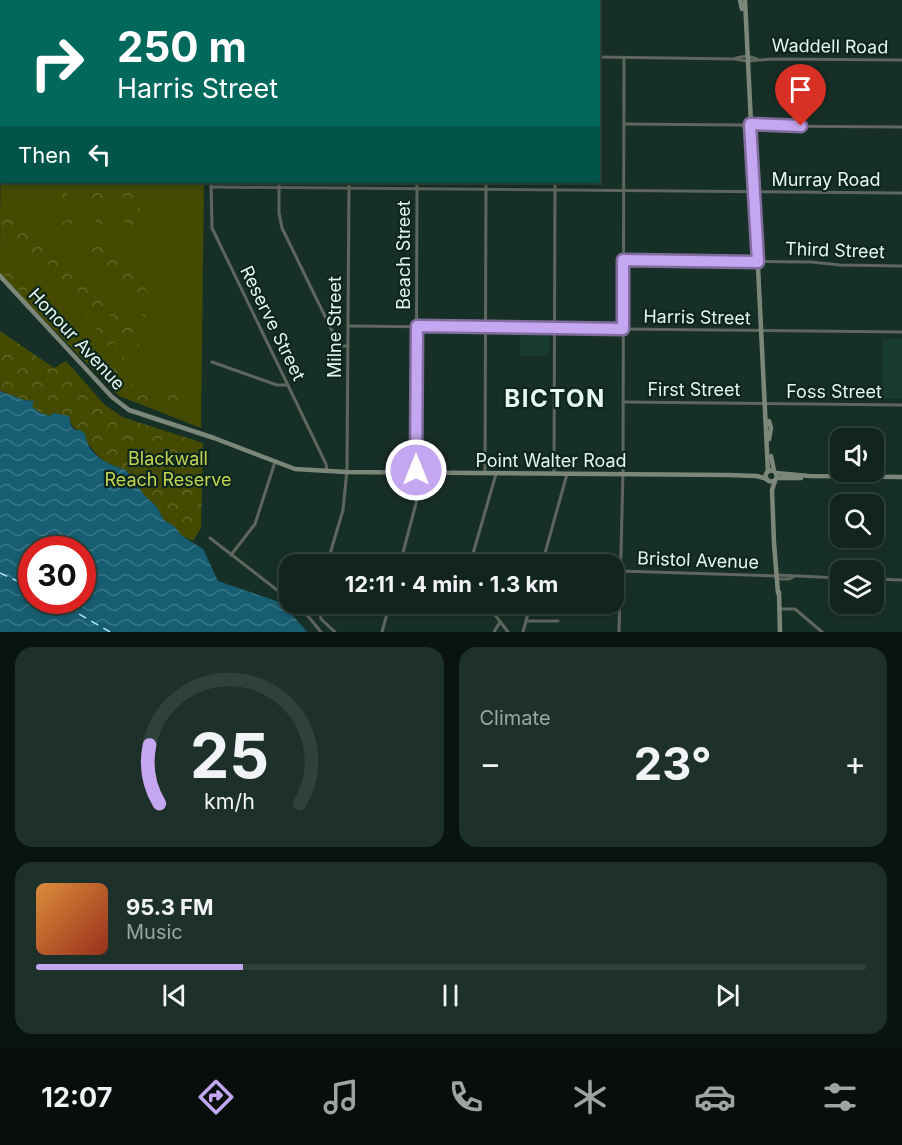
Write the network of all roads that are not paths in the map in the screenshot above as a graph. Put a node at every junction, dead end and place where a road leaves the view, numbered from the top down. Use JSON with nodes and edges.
{"nodes":[{"id":1,"x":740,"y":0,"type":"edge"},
{"id":2,"x":745,"y":0,"type":"edge"},
{"id":3,"x":600,"y":57,"type":"edge"},
{"id":4,"x":624,"y":58,"type":"junction"},
{"id":5,"x":746,"y":58,"type":"junction"},
{"id":6,"x":902,"y":60,"type":"edge"},
{"id":7,"x":624,"y":124,"type":"junction"},
{"id":8,"x":750,"y":126,"type":"junction"},
{"id":9,"x":902,"y":127,"type":"edge"},
{"id":10,"x":211,"y":183,"type":"edge"},
{"id":11,"x":279,"y":183,"type":"edge"},
{"id":12,"x":349,"y":183,"type":"edge"},
{"id":13,"x":417,"y":183,"type":"edge"},
{"id":14,"x":486,"y":183,"type":"edge"},
{"id":15,"x":555,"y":183,"type":"edge"},
{"id":16,"x":211,"y":187,"type":"junction"},
{"id":17,"x":279,"y":188,"type":"junction"},
{"id":18,"x":349,"y":188,"type":"junction"},
{"id":19,"x":417,"y":189,"type":"junction"},
{"id":20,"x":486,"y":190,"type":"junction"},
{"id":21,"x":555,"y":190,"type":"junction"},
{"id":22,"x":624,"y":191,"type":"junction"},
{"id":23,"x":754,"y":192,"type":"junction"},
{"id":24,"x":902,"y":193,"type":"edge"},
{"id":25,"x":623,"y":260,"type":"junction"},
{"id":26,"x":758,"y":262,"type":"junction"},
{"id":27,"x":902,"y":266,"type":"edge"},
{"id":28,"x":0,"y":276,"type":"edge"},
{"id":29,"x":348,"y":326,"type":"junction"},
{"id":30,"x":417,"y":326,"type":"junction"},
{"id":31,"x":485,"y":327,"type":"junction"},
{"id":32,"x":554,"y":328,"type":"junction"},
{"id":33,"x":623,"y":329,"type":"junction"},
{"id":34,"x":762,"y":331,"type":"junction"},
{"id":35,"x":902,"y":332,"type":"edge"},
{"id":36,"x":348,"y":346,"type":"junction"},
{"id":37,"x":212,"y":362,"type":"dead end"},
{"id":38,"x":288,"y":385,"type":"junction"},
{"id":39,"x":623,"y":402,"type":"junction"},
{"id":40,"x":767,"y":403,"type":"junction"},
{"id":41,"x":902,"y":405,"type":"edge"},
{"id":42,"x":275,"y":462,"type":"junction"},
{"id":43,"x":327,"y":472,"type":"junction"},
{"id":44,"x":346,"y":472,"type":"junction"},
{"id":45,"x":416,"y":473,"type":"junction"},
{"id":46,"x":424,"y":473,"type":"junction"},
{"id":47,"x":485,"y":474,"type":"junction"},
{"id":48,"x":496,"y":474,"type":"junction"},
{"id":49,"x":554,"y":474,"type":"junction"},
{"id":50,"x":567,"y":474,"type":"junction"},
{"id":51,"x":622,"y":474,"type":"junction"},
{"id":52,"x":771,"y":476,"type":"junction"},
{"id":53,"x":902,"y":477,"type":"edge"},
{"id":54,"x":210,"y":538,"type":"dead end"},
{"id":55,"x":330,"y":554,"type":"edge"},
{"id":56,"x":403,"y":554,"type":"edge"},
{"id":57,"x":473,"y":554,"type":"edge"},
{"id":58,"x":545,"y":554,"type":"edge"},
{"id":59,"x":620,"y":554,"type":"edge"},
{"id":60,"x":231,"y":555,"type":"junction"},
{"id":61,"x":624,"y":572,"type":"edge"},
{"id":62,"x":776,"y":576,"type":"junction"},
{"id":63,"x":830,"y":578,"type":"edge"},
{"id":64,"x":884,"y":579,"type":"edge"},
{"id":65,"x":902,"y":580,"type":"edge"},
{"id":66,"x":279,"y":592,"type":"edge"},
{"id":67,"x":779,"y":609,"type":"junction"},
{"id":68,"x":306,"y":614,"type":"edge"},
{"id":69,"x":320,"y":614,"type":"edge"},
{"id":70,"x":387,"y":614,"type":"edge"},
{"id":71,"x":494,"y":614,"type":"edge"},
{"id":72,"x":528,"y":614,"type":"edge"},
{"id":73,"x":619,"y":614,"type":"edge"},
{"id":74,"x":526,"y":621,"type":"junction"},
{"id":75,"x":558,"y":621,"type":"dead end"},
{"id":76,"x":500,"y":622,"type":"junction"},
{"id":77,"x":321,"y":632,"type":"edge"},
{"id":78,"x":335,"y":632,"type":"edge"},
{"id":79,"x":382,"y":632,"type":"edge"},
{"id":80,"x":494,"y":632,"type":"edge"},
{"id":81,"x":507,"y":632,"type":"edge"},
{"id":82,"x":523,"y":632,"type":"edge"},
{"id":83,"x":619,"y":632,"type":"edge"},
{"id":84,"x":780,"y":632,"type":"edge"},
{"id":85,"x":822,"y":632,"type":"edge"}],
"edges":[{"from":1,"to":5,"type":"street"},
{"from":2,"to":5,"type":"street"},
{"from":3,"to":4,"type":"street","name":"Waddell Road"},
{"from":4,"to":5,"type":"street","name":"Waddell Road"},
{"from":4,"to":7,"type":"street"},
{"from":5,"to":6,"type":"street","name":"Waddell Road"},
{"from":5,"to":8,"type":"street"},
{"from":7,"to":8,"type":"street"},
{"from":7,"to":22,"type":"street"},
{"from":8,"to":9,"type":"street"},
{"from":8,"to":23,"type":"street"},
{"from":10,"to":16,"type":"street","name":"Reserve Street"},
{"from":11,"to":17,"type":"street"},
{"from":12,"to":18,"type":"street","name":"Milne Street"},
{"from":13,"to":19,"type":"street","name":"Beach Street"},
{"from":14,"to":20,"type":"street"},
{"from":15,"to":21,"type":"street"},
{"from":16,"to":17,"type":"street","name":"Murray Road"},
{"from":16,"to":38,"type":"street","name":"Reserve Street"},
{"from":17,"to":18,"type":"street","name":"Murray Road"},
{"from":17,"to":36,"type":"street"},
{"from":18,"to":19,"type":"street","name":"Murray Road"},
{"from":18,"to":29,"type":"street","name":"Milne Street"},
{"from":19,"to":20,"type":"street","name":"Murray Road"},
{"from":19,"to":30,"type":"street","name":"Beach Street"},
{"from":20,"to":21,"type":"street","name":"Murray Road"},
{"from":20,"to":31,"type":"street"},
{"from":21,"to":22,"type":"street","name":"Murray Road"},
{"from":21,"to":32,"type":"street"},
{"from":22,"to":23,"type":"street","name":"Murray Road"},
{"from":22,"to":25,"type":"street"},
{"from":23,"to":24,"type":"street","name":"Murray Road"},
{"from":23,"to":26,"type":"street"},
{"from":25,"to":26,"type":"street","name":"Third Street"},
{"from":25,"to":33,"type":"street"},
{"from":26,"to":27,"type":"street","name":"Third Street"},
{"from":26,"to":34,"type":"street"},
{"from":28,"to":42,"type":"street","name":"Honour Avenue"},
{"from":29,"to":30,"type":"street","name":"Harris Street"},
{"from":29,"to":36,"type":"street","name":"Milne Street"},
{"from":30,"to":31,"type":"street","name":"Harris Street"},
{"from":30,"to":45,"type":"street","name":"Beach Street"},
{"from":31,"to":32,"type":"street","name":"Harris Street"},
{"from":31,"to":47,"type":"street"},
{"from":32,"to":33,"type":"street","name":"Harris Street"},
{"from":32,"to":49,"type":"street"},
{"from":33,"to":34,"type":"street","name":"Harris Street"},
{"from":33,"to":39,"type":"street"},
{"from":34,"to":35,"type":"street","name":"Harris Street"},
{"from":34,"to":40,"type":"street"},
{"from":36,"to":44,"type":"street","name":"Milne Street"},
{"from":37,"to":38,"type":"street"},
{"from":38,"to":43,"type":"street","name":"Reserve Street"},
{"from":39,"to":40,"type":"street","name":"First Street"},
{"from":39,"to":51,"type":"street"},
{"from":40,"to":41,"type":"street","name":"Foss Street"},
{"from":40,"to":52,"type":"street"},
{"from":42,"to":43,"type":"street","name":"Point Walter Road"},
{"from":42,"to":60,"type":"street"},
{"from":43,"to":44,"type":"street","name":"Point Walter Road"},
{"from":44,"to":45,"type":"street","name":"Point Walter Road"},
{"from":44,"to":55,"type":"street","name":"Milne Street"},
{"from":45,"to":46,"type":"street","name":"Point Walter Road"},
{"from":46,"to":47,"type":"street","name":"Point Walter Road"},
{"from":46,"to":56,"type":"street"},
{"from":47,"to":48,"type":"street","name":"Point Walter Road"},
{"from":48,"to":49,"type":"street","name":"Point Walter Road"},
{"from":48,"to":57,"type":"street"},
{"from":49,"to":50,"type":"street","name":"Point Walter Road"},
{"from":50,"to":51,"type":"street","name":"Point Walter Road"},
{"from":50,"to":58,"type":"street"},
{"from":51,"to":52,"type":"street","name":"Point Walter Road"},
{"from":51,"to":59,"type":"street"},
{"from":52,"to":53,"type":"street","name":"Point Walter Road"},
{"from":52,"to":62,"type":"street"},
{"from":54,"to":60,"type":"street"},
{"from":60,"to":66,"type":"street"},
{"from":61,"to":62,"type":"street","name":"Bristol Avenue"},
{"from":62,"to":63,"type":"street","name":"Bristol Avenue"},
{"from":62,"to":67,"type":"street"},
{"from":64,"to":65,"type":"street"},
{"from":67,"to":84,"type":"street"},
{"from":67,"to":85,"type":"street"},
{"from":68,"to":77,"type":"street"},
{"from":69,"to":78,"type":"street"},
{"from":70,"to":79,"type":"street"},
{"from":71,"to":76,"type":"street"},
{"from":72,"to":74,"type":"street"},
{"from":73,"to":83,"type":"street"},
{"from":74,"to":75,"type":"street"},
{"from":74,"to":82,"type":"street"},
{"from":76,"to":80,"type":"street"},
{"from":76,"to":81,"type":"street"}]}
